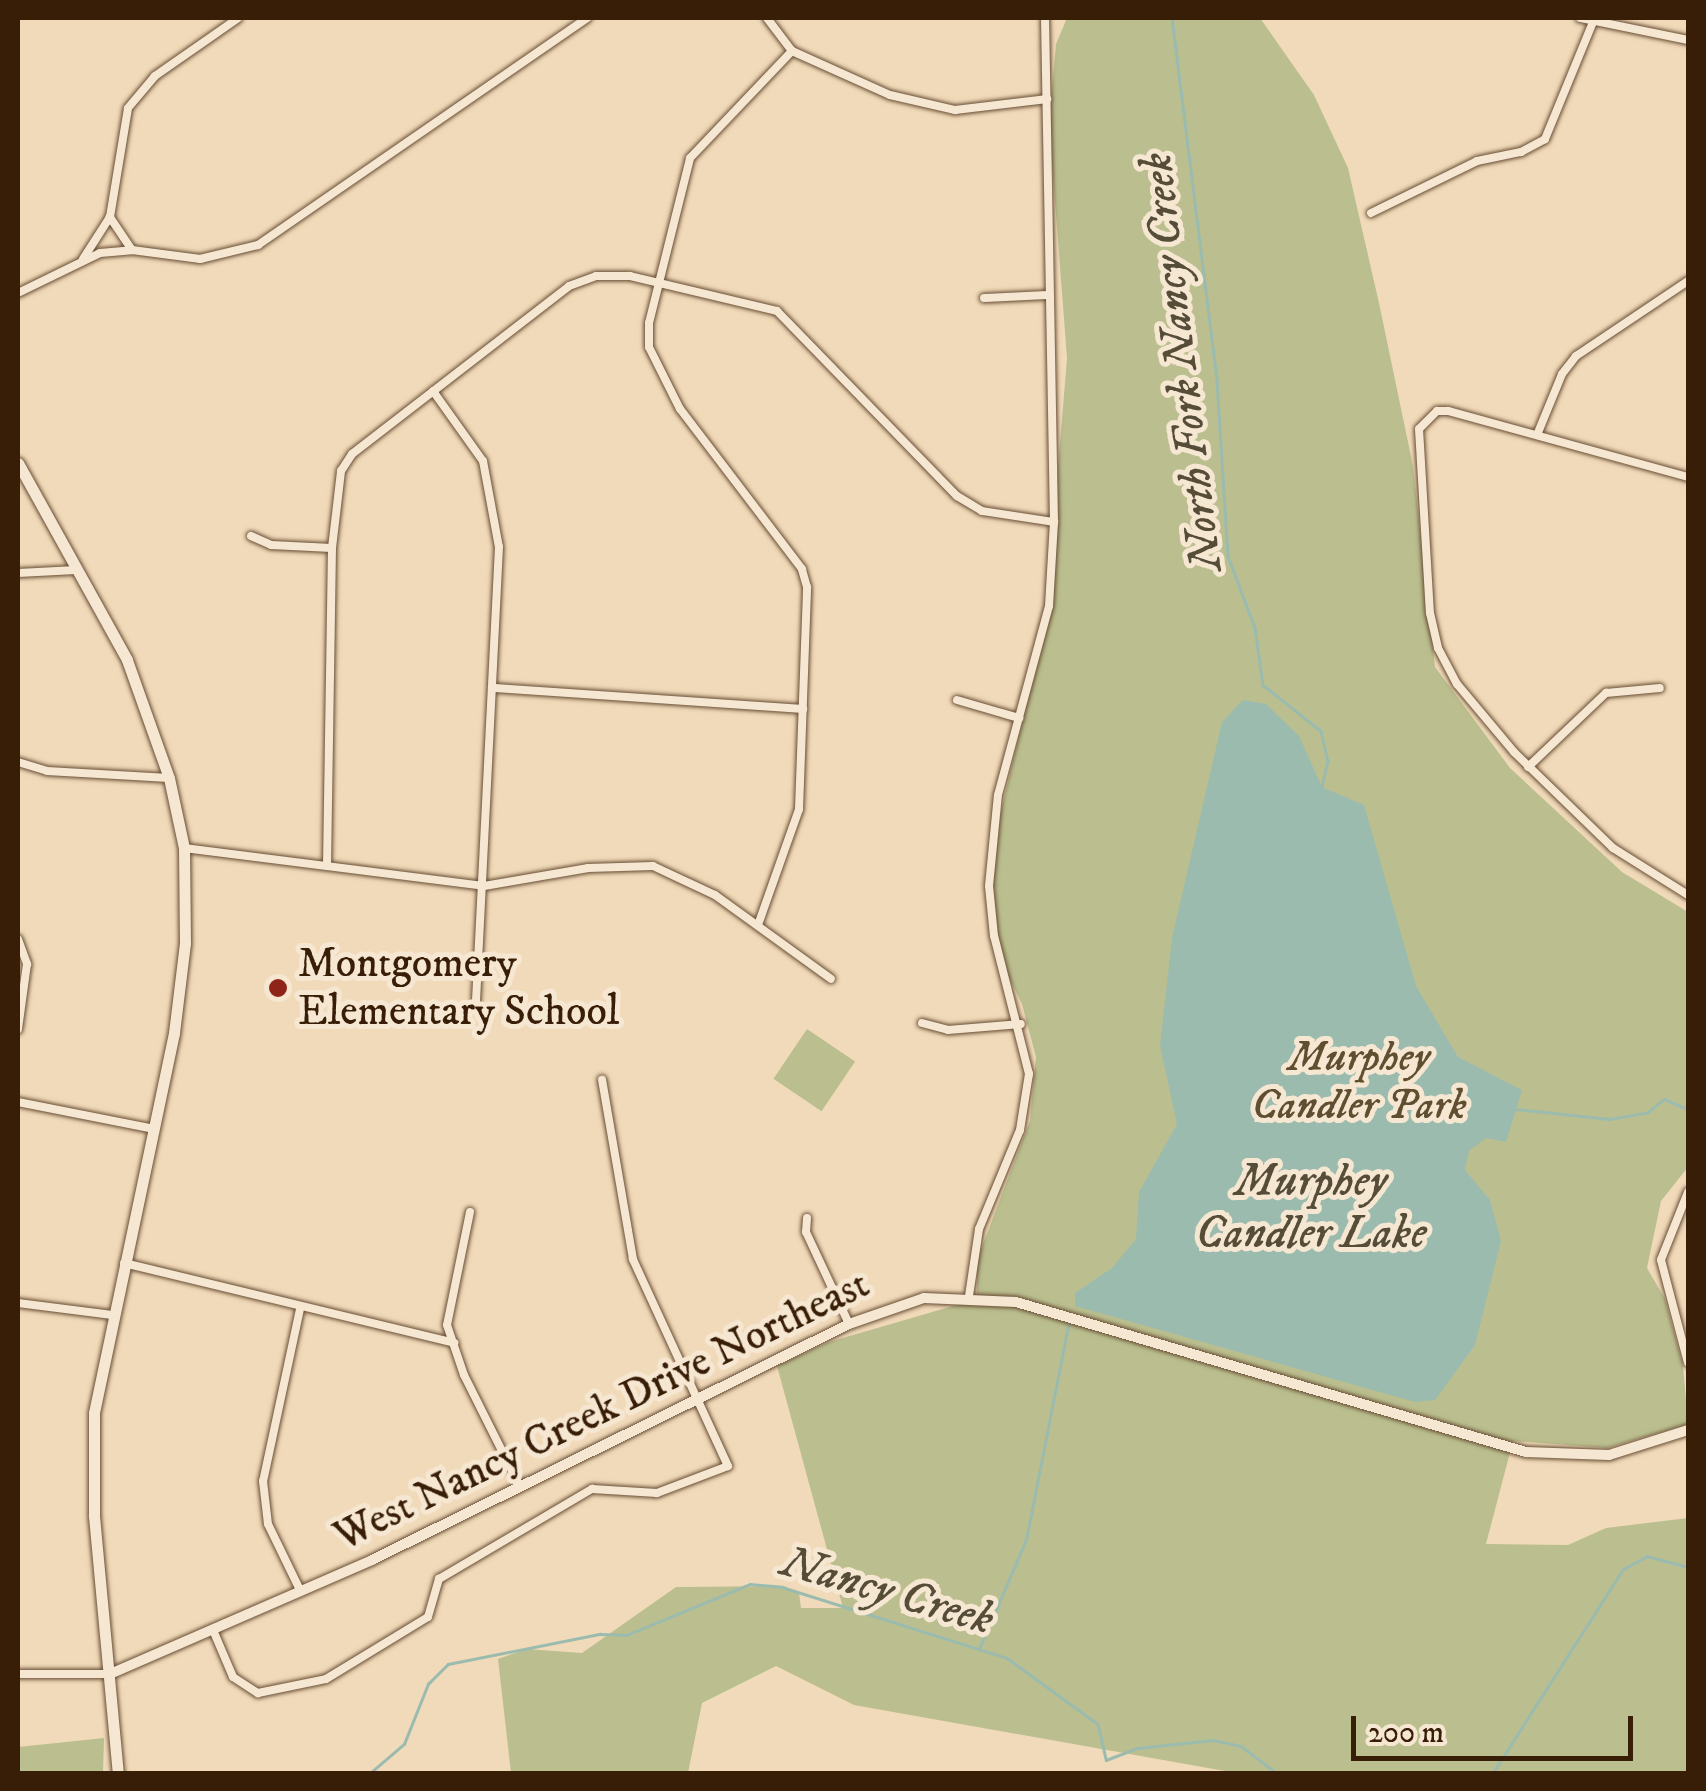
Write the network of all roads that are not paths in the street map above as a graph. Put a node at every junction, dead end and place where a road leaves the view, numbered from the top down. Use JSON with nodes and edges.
{"nodes":[{"id":1,"x":238,"y":18,"type":"edge"},
{"id":2,"x":587,"y":18,"type":"edge"},
{"id":3,"x":767,"y":18,"type":"edge"},
{"id":4,"x":1046,"y":18,"type":"edge"},
{"id":5,"x":1580,"y":18,"type":"edge"},
{"id":6,"x":1594,"y":22,"type":"junction"},
{"id":7,"x":1688,"y":40,"type":"edge"},
{"id":8,"x":792,"y":50,"type":"junction"},
{"id":9,"x":1047,"y":99,"type":"junction"},
{"id":10,"x":1372,"y":213,"type":"dead end"},
{"id":11,"x":110,"y":216,"type":"junction"},
{"id":12,"x":132,"y":250,"type":"junction"},
{"id":13,"x":82,"y":259,"type":"junction"},
{"id":14,"x":1688,"y":281,"type":"edge"},
{"id":15,"x":655,"y":282,"type":"junction"},
{"id":16,"x":18,"y":293,"type":"edge"},
{"id":17,"x":1048,"y":296,"type":"junction"},
{"id":18,"x":984,"y":298,"type":"dead end"},
{"id":19,"x":434,"y":391,"type":"junction"},
{"id":20,"x":1537,"y":435,"type":"junction"},
{"id":21,"x":18,"y":463,"type":"edge"},
{"id":22,"x":1688,"y":477,"type":"edge"},
{"id":23,"x":1054,"y":522,"type":"junction"},
{"id":24,"x":251,"y":536,"type":"dead end"},
{"id":25,"x":332,"y":548,"type":"junction"},
{"id":26,"x":76,"y":570,"type":"junction"},
{"id":27,"x":18,"y":573,"type":"edge"},
{"id":28,"x":495,"y":688,"type":"junction"},
{"id":29,"x":1660,"y":688,"type":"dead end"},
{"id":30,"x":957,"y":700,"type":"dead end"},
{"id":31,"x":803,"y":709,"type":"junction"},
{"id":32,"x":1018,"y":718,"type":"junction"},
{"id":33,"x":18,"y":762,"type":"edge"},
{"id":34,"x":1528,"y":766,"type":"junction"},
{"id":35,"x":169,"y":778,"type":"junction"},
{"id":36,"x":184,"y":848,"type":"junction"},
{"id":37,"x":327,"y":866,"type":"junction"},
{"id":38,"x":484,"y":886,"type":"junction"},
{"id":39,"x":1688,"y":895,"type":"edge"},
{"id":40,"x":758,"y":925,"type":"junction"},
{"id":41,"x":18,"y":939,"type":"edge"},
{"id":42,"x":831,"y":979,"type":"dead end"},
{"id":43,"x":476,"y":1001,"type":"dead end"},
{"id":44,"x":922,"y":1023,"type":"dead end"},
{"id":45,"x":1021,"y":1024,"type":"junction"},
{"id":46,"x":18,"y":1028,"type":"edge"},
{"id":47,"x":602,"y":1080,"type":"dead end"},
{"id":48,"x":18,"y":1102,"type":"edge"},
{"id":49,"x":154,"y":1129,"type":"junction"},
{"id":50,"x":1688,"y":1192,"type":"edge"},
{"id":51,"x":470,"y":1212,"type":"dead end"},
{"id":52,"x":807,"y":1218,"type":"dead end"},
{"id":53,"x":124,"y":1263,"type":"junction"},
{"id":54,"x":968,"y":1296,"type":"junction"},
{"id":55,"x":18,"y":1304,"type":"edge"},
{"id":56,"x":300,"y":1308,"type":"junction"},
{"id":57,"x":112,"y":1315,"type":"junction"},
{"id":58,"x":849,"y":1324,"type":"junction"},
{"id":59,"x":454,"y":1344,"type":"junction"},
{"id":60,"x":1688,"y":1363,"type":"edge"},
{"id":61,"x":699,"y":1396,"type":"junction"},
{"id":62,"x":1688,"y":1430,"type":"edge"},
{"id":63,"x":520,"y":1488,"type":"junction"},
{"id":64,"x":300,"y":1590,"type":"junction"},
{"id":65,"x":213,"y":1630,"type":"junction"},
{"id":66,"x":18,"y":1674,"type":"edge"},
{"id":67,"x":110,"y":1674,"type":"junction"},
{"id":68,"x":118,"y":1774,"type":"edge"}],
"edges":[{"from":1,"to":11,"type":"street"},
{"from":2,"to":12,"type":"street"},
{"from":3,"to":8,"type":"street"},
{"from":4,"to":9,"type":"street"},
{"from":5,"to":6,"type":"street"},
{"from":6,"to":7,"type":"street"},
{"from":6,"to":10,"type":"street"},
{"from":8,"to":9,"type":"street"},
{"from":8,"to":15,"type":"street"},
{"from":9,"to":17,"type":"street"},
{"from":11,"to":12,"type":"street"},
{"from":11,"to":13,"type":"street"},
{"from":12,"to":13,"type":"street"},
{"from":13,"to":16,"type":"street"},
{"from":14,"to":20,"type":"street"},
{"from":15,"to":19,"type":"street"},
{"from":15,"to":23,"type":"street"},
{"from":15,"to":31,"type":"street"},
{"from":17,"to":18,"type":"street"},
{"from":17,"to":23,"type":"street"},
{"from":19,"to":25,"type":"street"},
{"from":19,"to":28,"type":"street"},
{"from":20,"to":22,"type":"street"},
{"from":20,"to":34,"type":"street"},
{"from":21,"to":26,"type":"main road"},
{"from":23,"to":32,"type":"street"},
{"from":24,"to":25,"type":"street"},
{"from":25,"to":37,"type":"street"},
{"from":26,"to":27,"type":"street"},
{"from":26,"to":35,"type":"main road"},
{"from":28,"to":31,"type":"street"},
{"from":28,"to":38,"type":"street"},
{"from":29,"to":34,"type":"street"},
{"from":30,"to":32,"type":"street"},
{"from":31,"to":40,"type":"street"},
{"from":32,"to":45,"type":"street"},
{"from":33,"to":35,"type":"street"},
{"from":34,"to":39,"type":"street"},
{"from":35,"to":36,"type":"main road"},
{"from":36,"to":37,"type":"street"},
{"from":36,"to":49,"type":"main road"},
{"from":37,"to":38,"type":"street"},
{"from":38,"to":40,"type":"street"},
{"from":38,"to":43,"type":"street"},
{"from":40,"to":42,"type":"street"},
{"from":41,"to":46,"type":"street"},
{"from":44,"to":45,"type":"street"},
{"from":45,"to":54,"type":"street"},
{"from":47,"to":61,"type":"street"},
{"from":48,"to":49,"type":"street"},
{"from":49,"to":53,"type":"main road"},
{"from":50,"to":60,"type":"street"},
{"from":51,"to":59,"type":"street"},
{"from":52,"to":58,"type":"street"},
{"from":53,"to":56,"type":"street"},
{"from":53,"to":57,"type":"main road"},
{"from":54,"to":58,"type":"street","name":"West Nancy Creek Drive Northeast"},
{"from":54,"to":62,"type":"street","name":"West Nancy Creek Drive Northeast"},
{"from":55,"to":57,"type":"street"},
{"from":56,"to":59,"type":"street"},
{"from":56,"to":64,"type":"street"},
{"from":57,"to":67,"type":"main road"},
{"from":58,"to":61,"type":"street","name":"West Nancy Creek Drive Northeast"},
{"from":59,"to":63,"type":"street"},
{"from":61,"to":63,"type":"street","name":"West Nancy Creek Drive Northeast"},
{"from":61,"to":65,"type":"street"},
{"from":63,"to":64,"type":"street","name":"West Nancy Creek Drive Northeast"},
{"from":64,"to":65,"type":"street","name":"West Nancy Creek Drive Northeast"},
{"from":65,"to":67,"type":"street","name":"West Nancy Creek Drive Northeast"},
{"from":66,"to":67,"type":"street","name":"West Nancy Creek Drive Northeast"},
{"from":67,"to":68,"type":"main road"}]}
